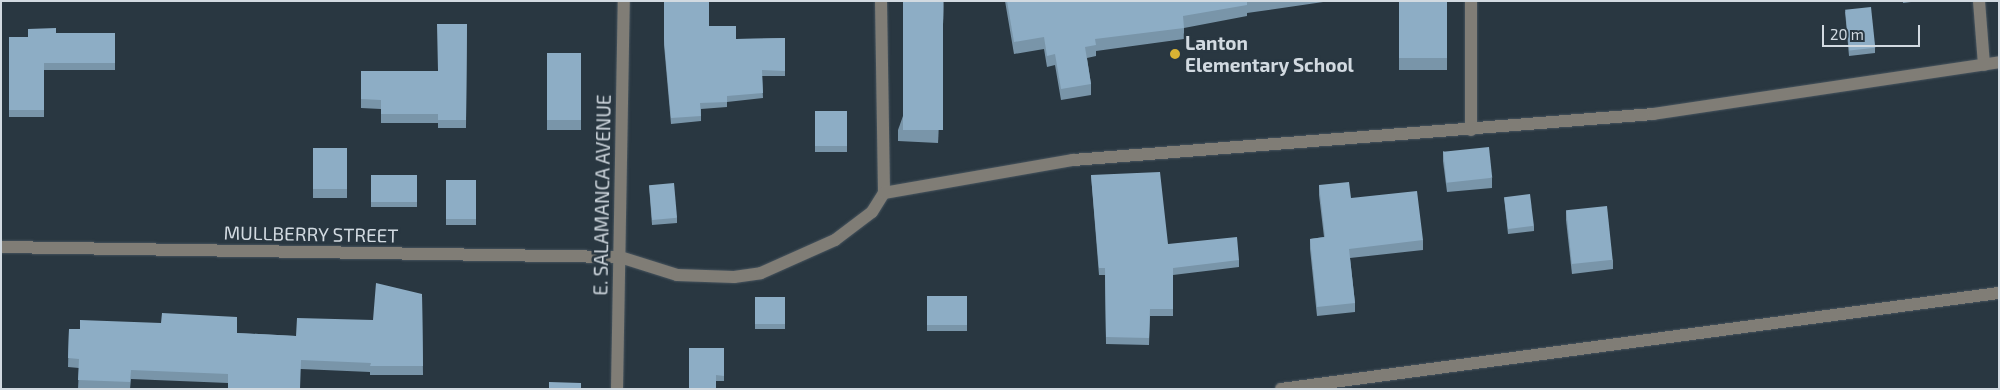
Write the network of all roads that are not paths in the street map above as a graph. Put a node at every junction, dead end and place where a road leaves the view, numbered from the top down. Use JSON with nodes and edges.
{"nodes":[{"id":1,"x":624,"y":1,"type":"edge"},
{"id":2,"x":880,"y":1,"type":"edge"},
{"id":3,"x":1471,"y":1,"type":"edge"},
{"id":4,"x":1979,"y":1,"type":"edge"},
{"id":5,"x":1999,"y":62,"type":"edge"},
{"id":6,"x":1984,"y":65,"type":"junction"},
{"id":7,"x":1471,"y":130,"type":"junction"},
{"id":8,"x":884,"y":193,"type":"junction"},
{"id":9,"x":1,"y":247,"type":"edge"},
{"id":10,"x":620,"y":258,"type":"junction"},
{"id":11,"x":1999,"y":293,"type":"edge"},
{"id":12,"x":617,"y":389,"type":"edge"},
{"id":13,"x":1280,"y":389,"type":"edge"}],
"edges":[{"from":1,"to":10,"type":"street","name":"E. SALAMANCA AVENUE"},
{"from":2,"to":8,"type":"street"},
{"from":3,"to":7,"type":"street"},
{"from":4,"to":6,"type":"street"},
{"from":5,"to":6,"type":"street"},
{"from":6,"to":7,"type":"street"},
{"from":7,"to":8,"type":"street"},
{"from":8,"to":10,"type":"street","name":"MULLBERRY STREET"},
{"from":9,"to":10,"type":"street","name":"MULLBERRY STREET"},
{"from":10,"to":12,"type":"street","name":"E. SALAMANCA AVENUE"},
{"from":11,"to":13,"type":"street"}]}
